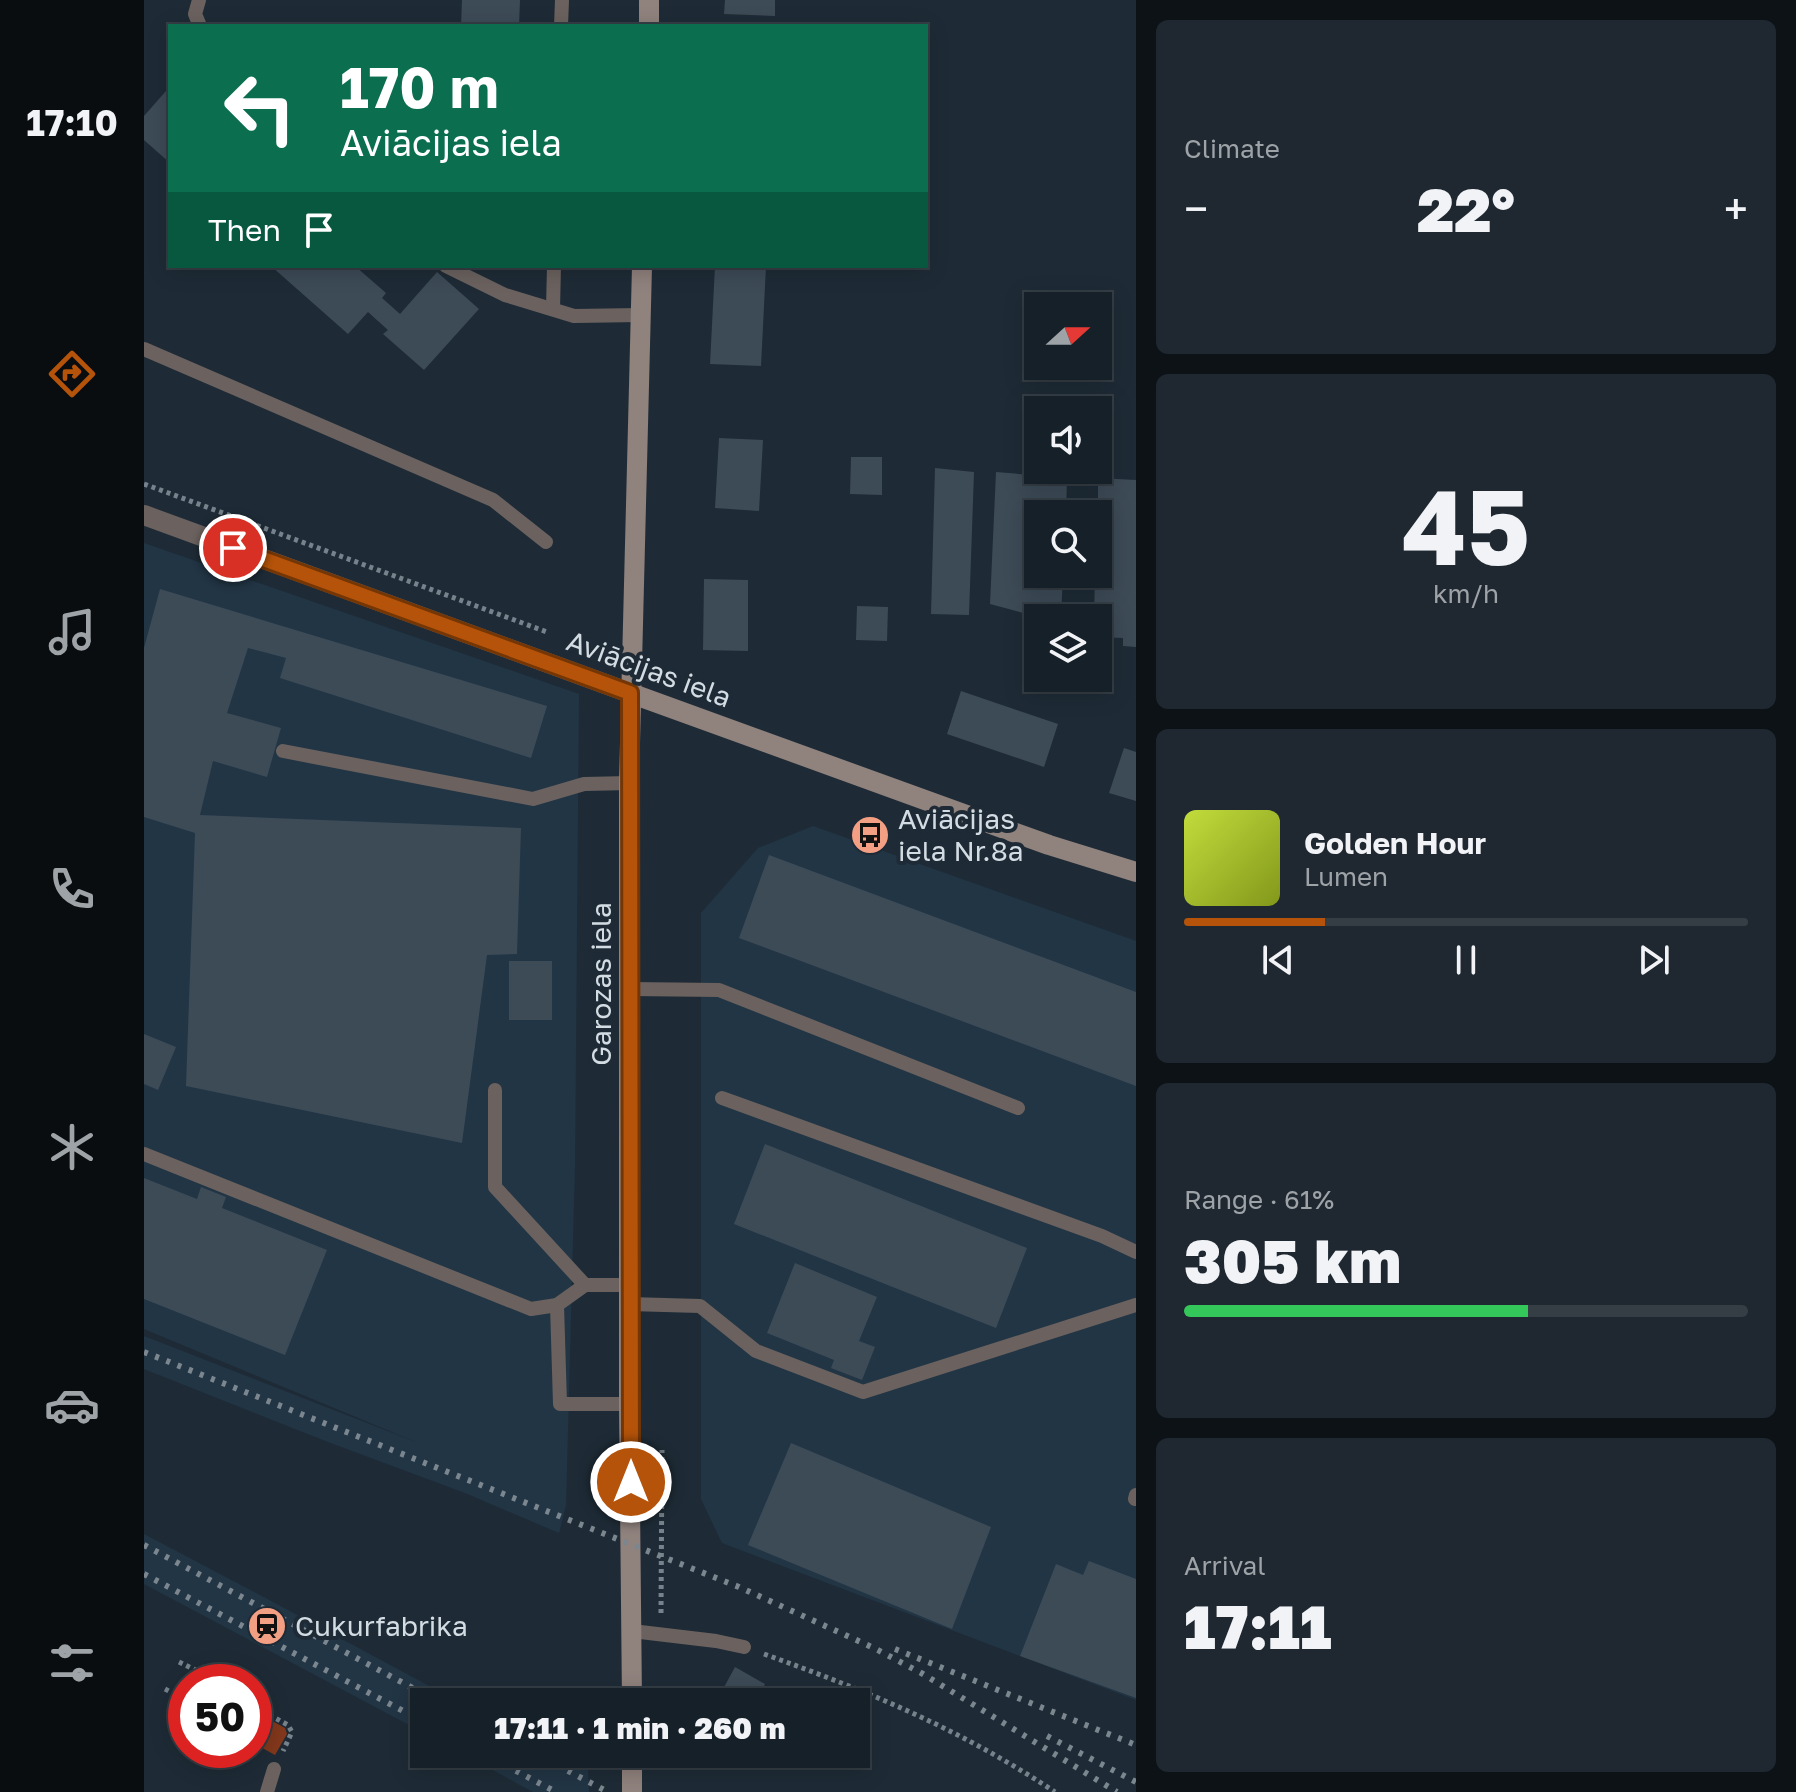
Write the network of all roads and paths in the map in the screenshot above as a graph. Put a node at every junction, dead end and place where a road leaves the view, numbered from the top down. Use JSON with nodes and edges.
{"nodes":[{"id":1,"x":199,"y":0,"type":"edge"},
{"id":2,"x":562,"y":0,"type":"edge"},
{"id":3,"x":649,"y":0,"type":"edge"},
{"id":4,"x":199,"y":24,"type":"edge"},
{"id":5,"x":561,"y":24,"type":"edge"},
{"id":6,"x":649,"y":24,"type":"edge"},
{"id":7,"x":450,"y":268,"type":"edge"},
{"id":8,"x":554,"y":268,"type":"edge"},
{"id":9,"x":642,"y":268,"type":"edge"},
{"id":10,"x":553,"y":309,"type":"junction"},
{"id":11,"x":640,"y":315,"type":"junction"},
{"id":12,"x":144,"y":349,"type":"edge"},
{"id":13,"x":144,"y":484,"type":"edge"},
{"id":14,"x":144,"y":515,"type":"edge"},
{"id":15,"x":546,"y":542,"type":"dead end"},
{"id":16,"x":547,"y":632,"type":"dead end"},
{"id":17,"x":630,"y":693,"type":"junction"},
{"id":18,"x":283,"y":751,"type":"dead end"},
{"id":19,"x":629,"y":783,"type":"junction"},
{"id":20,"x":1136,"y":872,"type":"edge"},
{"id":21,"x":629,"y":989,"type":"junction"},
{"id":22,"x":495,"y":1090,"type":"dead end"},
{"id":23,"x":722,"y":1098,"type":"dead end"},
{"id":24,"x":1018,"y":1108,"type":"dead end"},
{"id":25,"x":144,"y":1154,"type":"edge"},
{"id":26,"x":1136,"y":1252,"type":"edge"},
{"id":27,"x":585,"y":1285,"type":"junction"},
{"id":28,"x":629,"y":1294,"type":"junction"},
{"id":29,"x":557,"y":1305,"type":"junction"},
{"id":30,"x":1136,"y":1305,"type":"edge"},
{"id":31,"x":629,"y":1404,"type":"junction"},
{"id":32,"x":662,"y":1450,"type":"dead end"},
{"id":33,"x":632,"y":1631,"type":"junction"},
{"id":34,"x":661,"y":1634,"type":"junction"},
{"id":35,"x":744,"y":1647,"type":"joint"},
{"id":36,"x":179,"y":1662,"type":"dead end"},
{"id":37,"x":183,"y":1664,"type":"edge"},
{"id":38,"x":632,"y":1688,"type":"edge"},
{"id":39,"x":165,"y":1689,"type":"dead end"},
{"id":40,"x":168,"y":1691,"type":"edge"},
{"id":41,"x":272,"y":1716,"type":"edge"},
{"id":42,"x":632,"y":1768,"type":"edge"},
{"id":43,"x":274,"y":1769,"type":"joint"},
{"id":44,"x":267,"y":1792,"type":"edge"},
{"id":45,"x":632,"y":1792,"type":"edge"},
{"id":46,"x":1055,"y":1792,"type":"edge"}],
"edges":[{"from":1,"to":4,"type":"lane"},
{"from":2,"to":5,"type":"lane"},
{"from":3,"to":6,"type":"main road"},
{"from":7,"to":10,"type":"lane"},
{"from":8,"to":10,"type":"lane"},
{"from":9,"to":11,"type":"main road","name":"Garozas iela"},
{"from":10,"to":11,"type":"lane"},
{"from":11,"to":17,"type":"main road","name":"Garozas iela"},
{"from":12,"to":15,"type":"lane"},
{"from":13,"to":16,"type":"path"},
{"from":14,"to":17,"type":"street","name":"Aviācijas iela"},
{"from":17,"to":19,"type":"main road","name":"Garozas iela"},
{"from":17,"to":20,"type":"main road","name":"Aviācijas iela"},
{"from":18,"to":19,"type":"lane"},
{"from":19,"to":21,"type":"main road","name":"Garozas iela"},
{"from":21,"to":24,"type":"lane"},
{"from":21,"to":28,"type":"main road","name":"Garozas iela"},
{"from":22,"to":27,"type":"lane"},
{"from":23,"to":26,"type":"lane"},
{"from":25,"to":29,"type":"lane"},
{"from":27,"to":28,"type":"lane"},
{"from":27,"to":29,"type":"lane"},
{"from":28,"to":30,"type":"lane"},
{"from":28,"to":31,"type":"main road","name":"Garozas iela"},
{"from":29,"to":31,"type":"lane"},
{"from":31,"to":33,"type":"main road","name":"Garozas iela"},
{"from":32,"to":34,"type":"path"},
{"from":33,"to":34,"type":"lane"},
{"from":33,"to":38,"type":"main road","name":"Garozas iela"},
{"from":34,"to":35,"type":"lane"},
{"from":35,"to":46,"type":"path"},
{"from":36,"to":37,"type":"path"},
{"from":39,"to":40,"type":"path"},
{"from":41,"to":43,"type":"path"},
{"from":42,"to":45,"type":"main road"},
{"from":43,"to":44,"type":"lane"}]}
